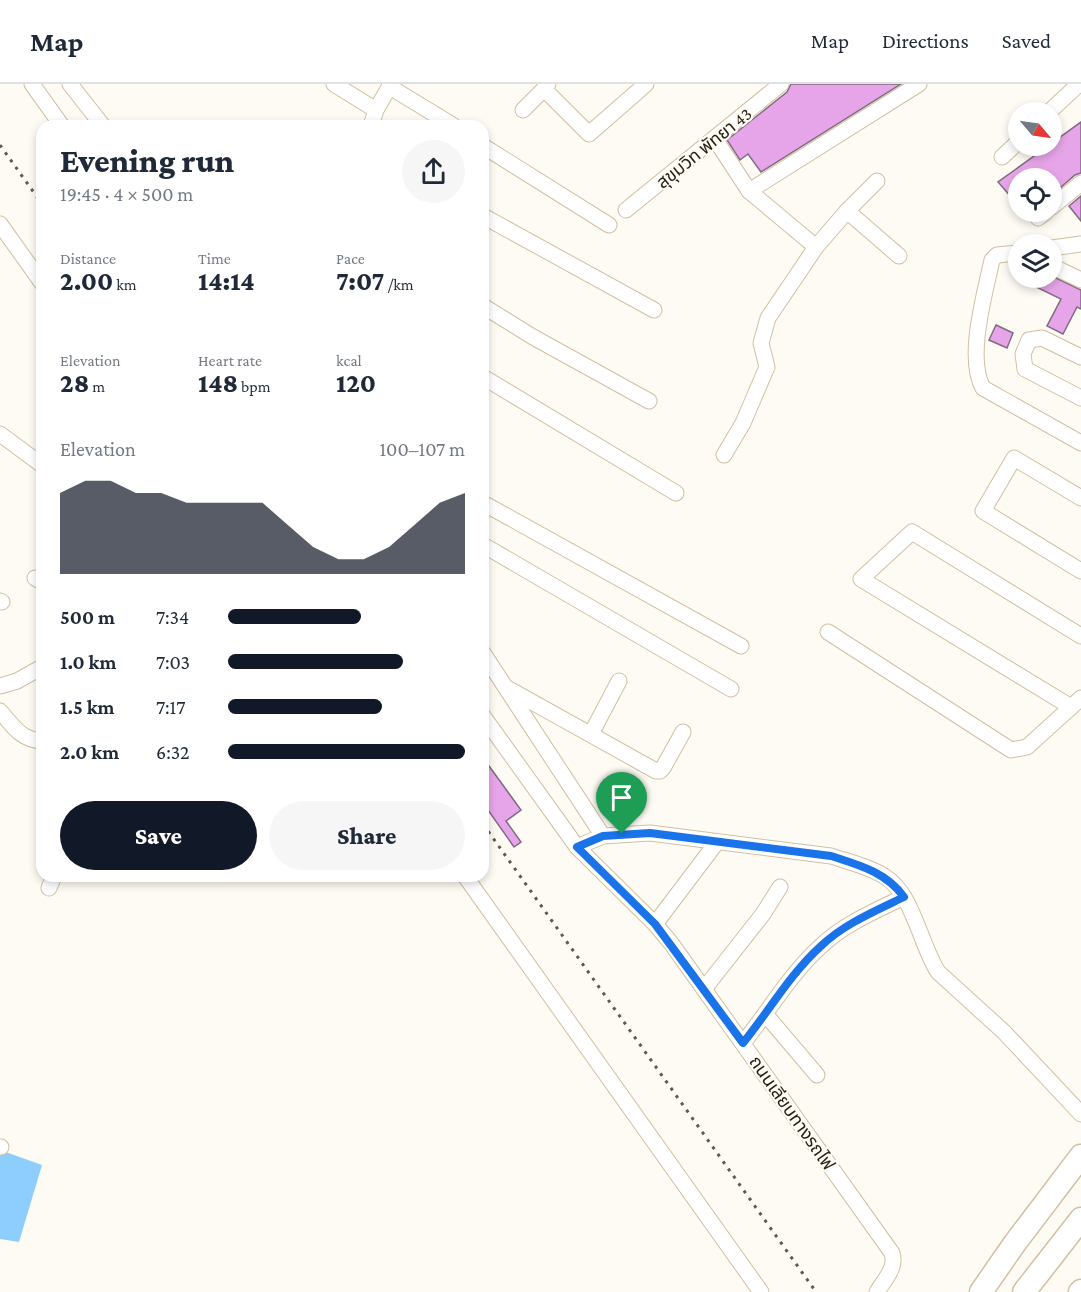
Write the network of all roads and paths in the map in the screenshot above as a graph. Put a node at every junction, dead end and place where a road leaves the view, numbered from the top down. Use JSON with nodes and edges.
{"nodes":[{"id":1,"x":32,"y":84,"type":"edge"},
{"id":2,"x":70,"y":84,"type":"edge"},
{"id":3,"x":334,"y":84,"type":"edge"},
{"id":4,"x":646,"y":84,"type":"edge"},
{"id":5,"x":781,"y":84,"type":"edge"},
{"id":6,"x":919,"y":84,"type":"edge"},
{"id":7,"x":1079,"y":84,"type":"edge"},
{"id":8,"x":390,"y":86,"type":"edge"},
{"id":9,"x":546,"y":86,"type":"edge"},
{"id":10,"x":1060,"y":102,"type":"edge"},
{"id":11,"x":376,"y":110,"type":"junction"},
{"id":12,"x":523,"y":110,"type":"dead end"},
{"id":13,"x":58,"y":120,"type":"edge"},
{"id":14,"x":98,"y":120,"type":"edge"},
{"id":15,"x":373,"y":120,"type":"edge"},
{"id":16,"x":444,"y":120,"type":"edge"},
{"id":17,"x":715,"y":139,"type":"junction"},
{"id":18,"x":489,"y":150,"type":"edge"},
{"id":19,"x":1008,"y":151,"type":"edge"},
{"id":20,"x":1002,"y":157,"type":"dead end"},
{"id":21,"x":877,"y":181,"type":"dead end"},
{"id":22,"x":1081,"y":183,"type":"edge"},
{"id":23,"x":749,"y":190,"type":"junction"},
{"id":24,"x":1062,"y":199,"type":"edge"},
{"id":25,"x":626,"y":210,"type":"dead end"},
{"id":26,"x":847,"y":211,"type":"junction"},
{"id":27,"x":489,"y":219,"type":"edge"},
{"id":28,"x":0,"y":224,"type":"edge"},
{"id":29,"x":609,"y":225,"type":"dead end"},
{"id":30,"x":1081,"y":244,"type":"edge"},
{"id":31,"x":816,"y":247,"type":"junction"},
{"id":32,"x":1062,"y":247,"type":"edge"},
{"id":33,"x":1008,"y":254,"type":"edge"},
{"id":34,"x":899,"y":256,"type":"dead end"},
{"id":35,"x":1062,"y":271,"type":"edge"},
{"id":36,"x":36,"y":275,"type":"edge"},
{"id":37,"x":1081,"y":280,"type":"edge"},
{"id":38,"x":489,"y":310,"type":"edge"},
{"id":39,"x":654,"y":310,"type":"dead end"},
{"id":40,"x":1081,"y":357,"type":"edge"},
{"id":41,"x":489,"y":381,"type":"edge"},
{"id":42,"x":1081,"y":398,"type":"edge"},
{"id":43,"x":649,"y":401,"type":"dead end"},
{"id":44,"x":0,"y":434,"type":"edge"},
{"id":45,"x":1081,"y":443,"type":"edge"},
{"id":46,"x":724,"y":455,"type":"dead end"},
{"id":47,"x":36,"y":461,"type":"edge"},
{"id":48,"x":676,"y":493,"type":"dead end"},
{"id":49,"x":1081,"y":498,"type":"edge"},
{"id":50,"x":489,"y":506,"type":"edge"},
{"id":51,"x":489,"y":548,"type":"edge"},
{"id":52,"x":1081,"y":572,"type":"edge"},
{"id":53,"x":828,"y":632,"type":"dead end"},
{"id":54,"x":1081,"y":636,"type":"edge"},
{"id":55,"x":741,"y":646,"type":"dead end"},
{"id":56,"x":489,"y":662,"type":"edge"},
{"id":57,"x":36,"y":670,"type":"edge"},
{"id":58,"x":620,"y":681,"type":"dead end"},
{"id":59,"x":0,"y":686,"type":"edge"},
{"id":60,"x":507,"y":688,"type":"junction"},
{"id":61,"x":731,"y":688,"type":"dead end"},
{"id":62,"x":1076,"y":703,"type":"edge"},
{"id":63,"x":1,"y":716,"type":"edge"},
{"id":64,"x":489,"y":724,"type":"edge"},
{"id":65,"x":683,"y":732,"type":"dead end"},
{"id":66,"x":591,"y":734,"type":"junction"},
{"id":67,"x":36,"y":741,"type":"edge"},
{"id":68,"x":603,"y":836,"type":"junction"},
{"id":69,"x":717,"y":842,"type":"junction"},
{"id":70,"x":577,"y":847,"type":"junction"},
{"id":71,"x":469,"y":882,"type":"edge"},
{"id":72,"x":780,"y":887,"type":"dead end"},
{"id":73,"x":904,"y":897,"type":"junction"},
{"id":74,"x":655,"y":924,"type":"junction"},
{"id":75,"x":704,"y":989,"type":"junction"},
{"id":76,"x":766,"y":1015,"type":"junction"},
{"id":77,"x":743,"y":1043,"type":"junction"},
{"id":78,"x":817,"y":1075,"type":"dead end"},
{"id":79,"x":1081,"y":1113,"type":"edge"},
{"id":80,"x":1081,"y":1156,"type":"edge"},
{"id":81,"x":1081,"y":1219,"type":"edge"},
{"id":82,"x":761,"y":1292,"type":"edge"},
{"id":83,"x":877,"y":1292,"type":"edge"},
{"id":84,"x":979,"y":1292,"type":"edge"},
{"id":85,"x":1024,"y":1292,"type":"edge"}],
"edges":[{"from":1,"to":13,"type":"street"},
{"from":2,"to":14,"type":"street"},
{"from":3,"to":11,"type":"street"},
{"from":4,"to":9,"type":"street"},
{"from":5,"to":17,"type":"street","name":"สุขุมวิท พัทยา 43"},
{"from":6,"to":23,"type":"street"},
{"from":7,"to":10,"type":"street"},
{"from":8,"to":11,"type":"street"},
{"from":8,"to":16,"type":"street"},
{"from":9,"to":12,"type":"street"},
{"from":11,"to":15,"type":"street"},
{"from":17,"to":23,"type":"street"},
{"from":17,"to":25,"type":"street","name":"สุขุมวิท พัทยา 43"},
{"from":18,"to":29,"type":"street"},
{"from":19,"to":20,"type":"street"},
{"from":21,"to":26,"type":"street"},
{"from":22,"to":24,"type":"street"},
{"from":23,"to":31,"type":"street"},
{"from":26,"to":31,"type":"street"},
{"from":26,"to":34,"type":"street"},
{"from":27,"to":39,"type":"street"},
{"from":28,"to":36,"type":"street"},
{"from":30,"to":32,"type":"street"},
{"from":31,"to":46,"type":"street"},
{"from":33,"to":45,"type":"street"},
{"from":35,"to":37,"type":"street"},
{"from":38,"to":43,"type":"street"},
{"from":40,"to":42,"type":"street"},
{"from":41,"to":48,"type":"street"},
{"from":44,"to":47,"type":"street"},
{"from":49,"to":52,"type":"street"},
{"from":50,"to":55,"type":"street"},
{"from":51,"to":61,"type":"street"},
{"from":53,"to":62,"type":"street"},
{"from":54,"to":62,"type":"street"},
{"from":56,"to":60,"type":"street"},
{"from":57,"to":59,"type":"street"},
{"from":58,"to":66,"type":"street"},
{"from":60,"to":66,"type":"street"},
{"from":60,"to":68,"type":"street"},
{"from":63,"to":67,"type":"street"},
{"from":64,"to":70,"type":"street","name":"ถนนเลียบทางรถไฟ"},
{"from":65,"to":66,"type":"street"},
{"from":68,"to":69,"type":"street"},
{"from":68,"to":70,"type":"street"},
{"from":69,"to":73,"type":"street"},
{"from":69,"to":74,"type":"street"},
{"from":70,"to":74,"type":"street","name":"ถนนเลียบทางรถไฟ"},
{"from":71,"to":82,"type":"street"},
{"from":72,"to":75,"type":"street"},
{"from":73,"to":76,"type":"street"},
{"from":73,"to":79,"type":"street"},
{"from":74,"to":75,"type":"street","name":"ถนนเลียบทางรถไฟ"},
{"from":75,"to":77,"type":"street","name":"ถนนเลียบทางรถไฟ"},
{"from":76,"to":77,"type":"street"},
{"from":76,"to":78,"type":"street"},
{"from":77,"to":83,"type":"street","name":"ถนนเลียบทางรถไฟ"},
{"from":80,"to":84,"type":"highway"},
{"from":81,"to":85,"type":"highway"}]}
